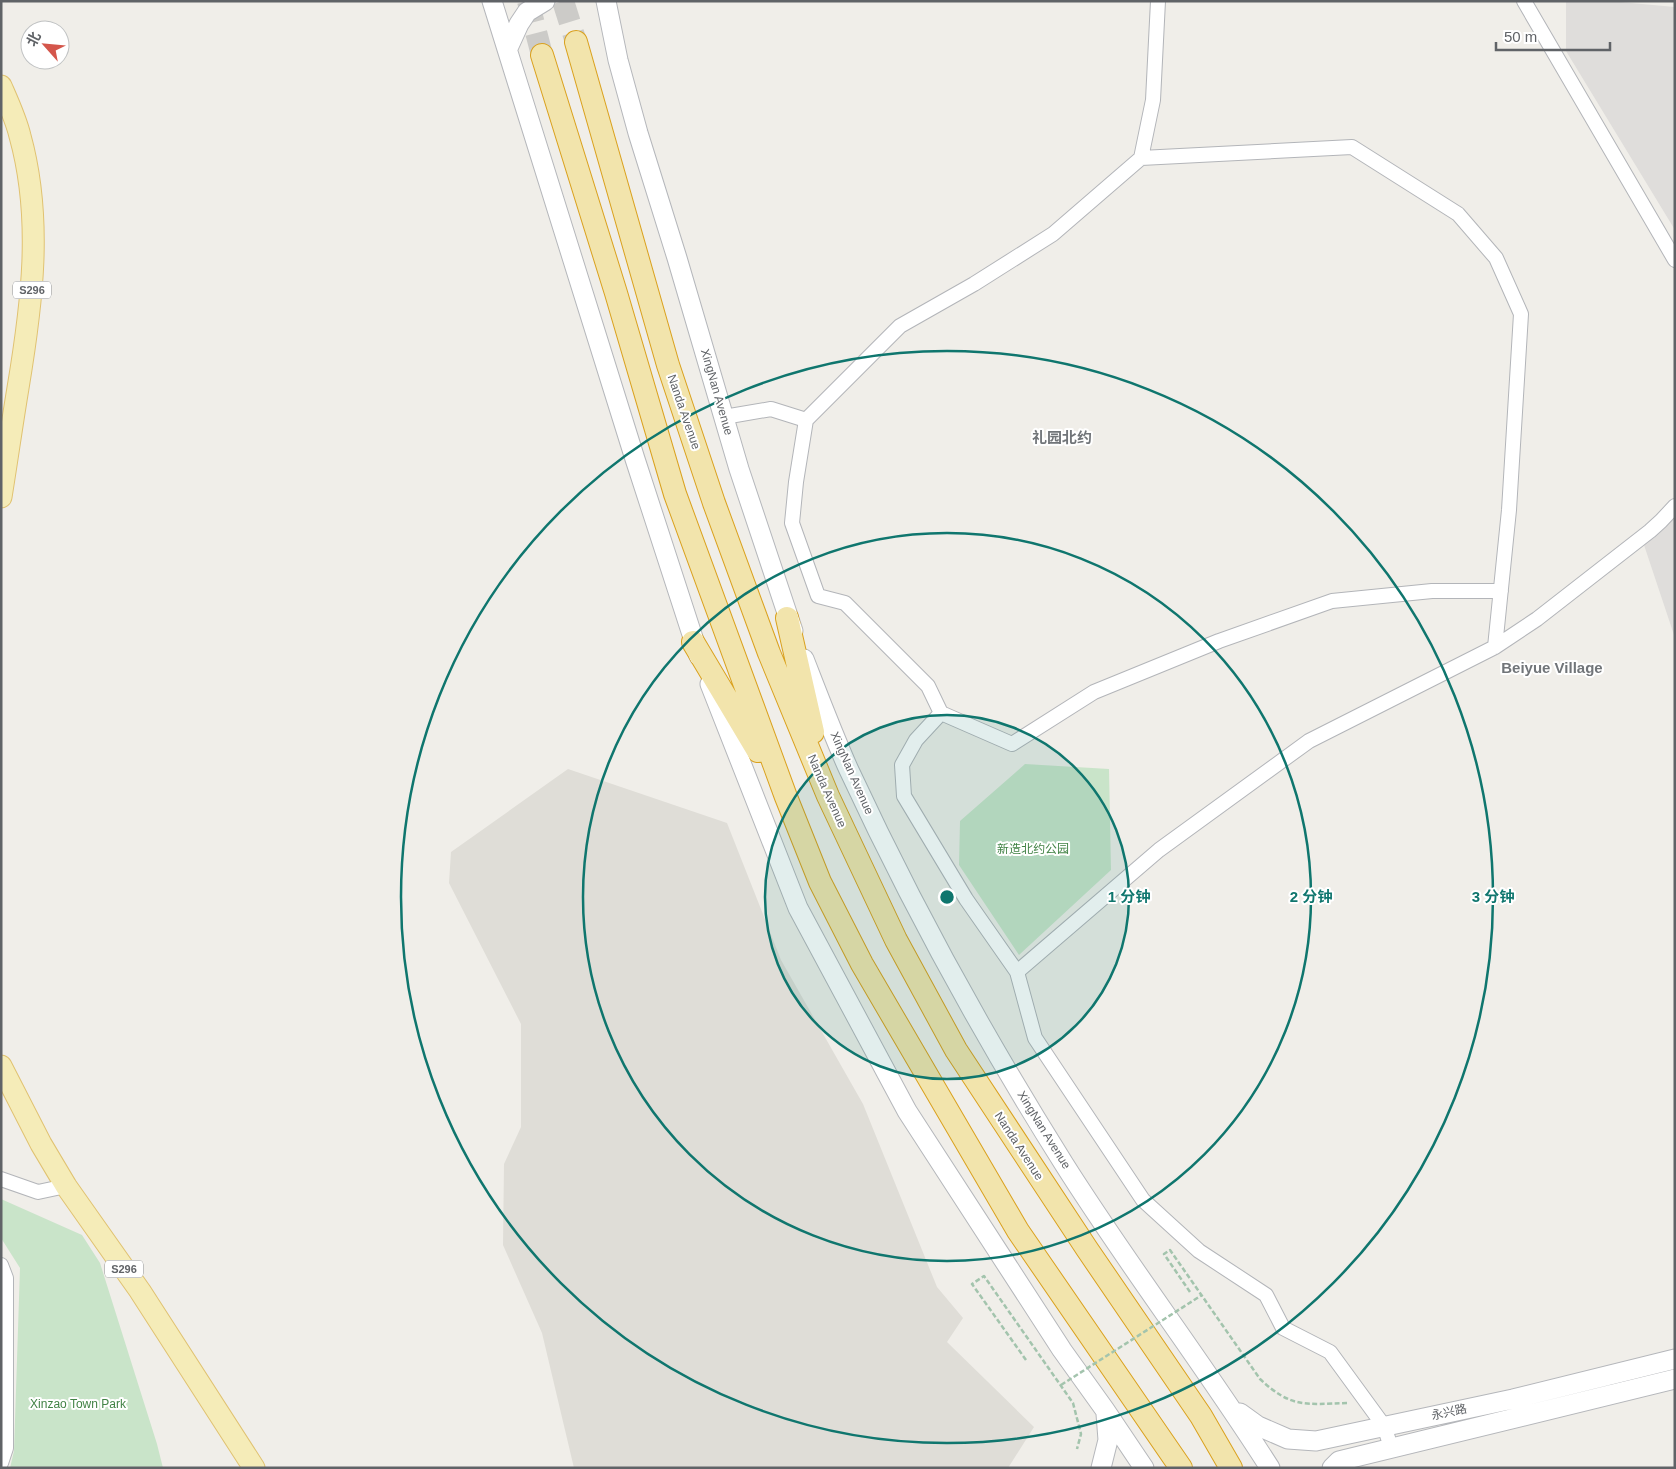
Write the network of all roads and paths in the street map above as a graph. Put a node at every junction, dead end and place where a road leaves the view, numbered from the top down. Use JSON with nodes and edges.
{"nodes":[{"id":1,"x":492,"y":1,"type":"edge"},
{"id":2,"x":545,"y":1,"type":"edge"},
{"id":3,"x":1158,"y":1,"type":"edge"},
{"id":4,"x":1524,"y":1,"type":"edge"},
{"id":5,"x":605,"y":2,"type":"edge"},
{"id":6,"x":576,"y":42,"type":"tunnel mouth"},
{"id":7,"x":508,"y":48,"type":"junction"},
{"id":8,"x":542,"y":55,"type":"tunnel mouth"},
{"id":9,"x":1,"y":86,"type":"edge"},
{"id":10,"x":1141,"y":158,"type":"junction"},
{"id":11,"x":1675,"y":260,"type":"edge"},
{"id":12,"x":724,"y":417,"type":"junction"},
{"id":13,"x":806,"y":420,"type":"junction"},
{"id":14,"x":1,"y":496,"type":"edge"},
{"id":15,"x":1675,"y":506,"type":"edge"},
{"id":16,"x":1501,"y":591,"type":"junction"},
{"id":17,"x":787,"y":618,"type":"junction"},
{"id":18,"x":693,"y":642,"type":"junction"},
{"id":19,"x":1495,"y":647,"type":"junction"},
{"id":20,"x":941,"y":713,"type":"junction"},
{"id":21,"x":828,"y":796,"type":"junction"},
{"id":22,"x":786,"y":797,"type":"junction"},
{"id":23,"x":1017,"y":972,"type":"junction"},
{"id":24,"x":1,"y":1066,"type":"edge"},
{"id":25,"x":1,"y":1179,"type":"edge"},
{"id":26,"x":66,"y":1186,"type":"junction"},
{"id":27,"x":1,"y":1265,"type":"edge"},
{"id":28,"x":1190,"y":1292,"type":"dead end"},
{"id":29,"x":1202,"y":1295,"type":"junction"},
{"id":30,"x":1675,"y":1359,"type":"edge"},
{"id":31,"x":1026,"y":1360,"type":"dead end"},
{"id":32,"x":1675,"y":1379,"type":"edge"},
{"id":33,"x":1061,"y":1386,"type":"junction"},
{"id":34,"x":1347,"y":1403,"type":"dead end"},
{"id":35,"x":1230,"y":1406,"type":"junction"},
{"id":36,"x":1105,"y":1410,"type":"junction"},
{"id":37,"x":1384,"y":1426,"type":"junction"},
{"id":38,"x":1391,"y":1447,"type":"junction"},
{"id":39,"x":1077,"y":1449,"type":"dead end"},
{"id":40,"x":1,"y":1463,"type":"edge"},
{"id":41,"x":254,"y":1468,"type":"edge"},
{"id":42,"x":1101,"y":1468,"type":"edge"},
{"id":43,"x":1144,"y":1468,"type":"edge"},
{"id":44,"x":1181,"y":1468,"type":"edge"},
{"id":45,"x":1232,"y":1468,"type":"edge"},
{"id":46,"x":1270,"y":1468,"type":"edge"},
{"id":47,"x":1332,"y":1468,"type":"edge"}],
"edges":[{"from":1,"to":7,"type":"main road"},
{"from":2,"to":7,"type":"main road"},
{"from":3,"to":10,"type":"street"},
{"from":4,"to":11,"type":"street"},
{"from":5,"to":12,"type":"main road","name":"XingNan Avenue"},
{"from":6,"to":21,"type":"highway","name":"Nanda Avenue"},
{"from":7,"to":18,"type":"main road"},
{"from":8,"to":22,"type":"highway"},
{"from":9,"to":14,"type":"main road","number":"S296"},
{"from":10,"to":13,"type":"street"},
{"from":10,"to":16,"type":"street"},
{"from":12,"to":13,"type":"street"},
{"from":12,"to":17,"type":"main road","name":"XingNan Avenue"},
{"from":13,"to":20,"type":"street"},
{"from":15,"to":19,"type":"street"},
{"from":16,"to":19,"type":"street"},
{"from":16,"to":20,"type":"street"},
{"from":17,"to":21,"type":"highway"},
{"from":17,"to":35,"type":"main road","name":"XingNan Avenue"},
{"from":18,"to":22,"type":"highway"},
{"from":18,"to":36,"type":"main road"},
{"from":19,"to":23,"type":"street"},
{"from":20,"to":23,"type":"street"},
{"from":21,"to":45,"type":"highway","name":"Nanda Avenue"},
{"from":22,"to":44,"type":"highway"},
{"from":23,"to":37,"type":"street"},
{"from":24,"to":26,"type":"main road","number":"S296"},
{"from":25,"to":26,"type":"street"},
{"from":26,"to":41,"type":"main road","number":"S296"},
{"from":27,"to":40,"type":"street"},
{"from":28,"to":29,"type":"path"},
{"from":29,"to":33,"type":"path","bridge":true},
{"from":29,"to":34,"type":"path"},
{"from":30,"to":37,"type":"main road","name":"永兴路"},
{"from":31,"to":33,"type":"path"},
{"from":32,"to":38,"type":"main road","name":"永兴路"},
{"from":33,"to":39,"type":"path"},
{"from":35,"to":37,"type":"main road","name":"永兴路"},
{"from":35,"to":46,"type":"main road","name":"XingNan Avenue"},
{"from":36,"to":42,"type":"main road"},
{"from":36,"to":43,"type":"main road"},
{"from":37,"to":38,"type":"street"},
{"from":38,"to":47,"type":"main road","name":"永兴路"}]}
